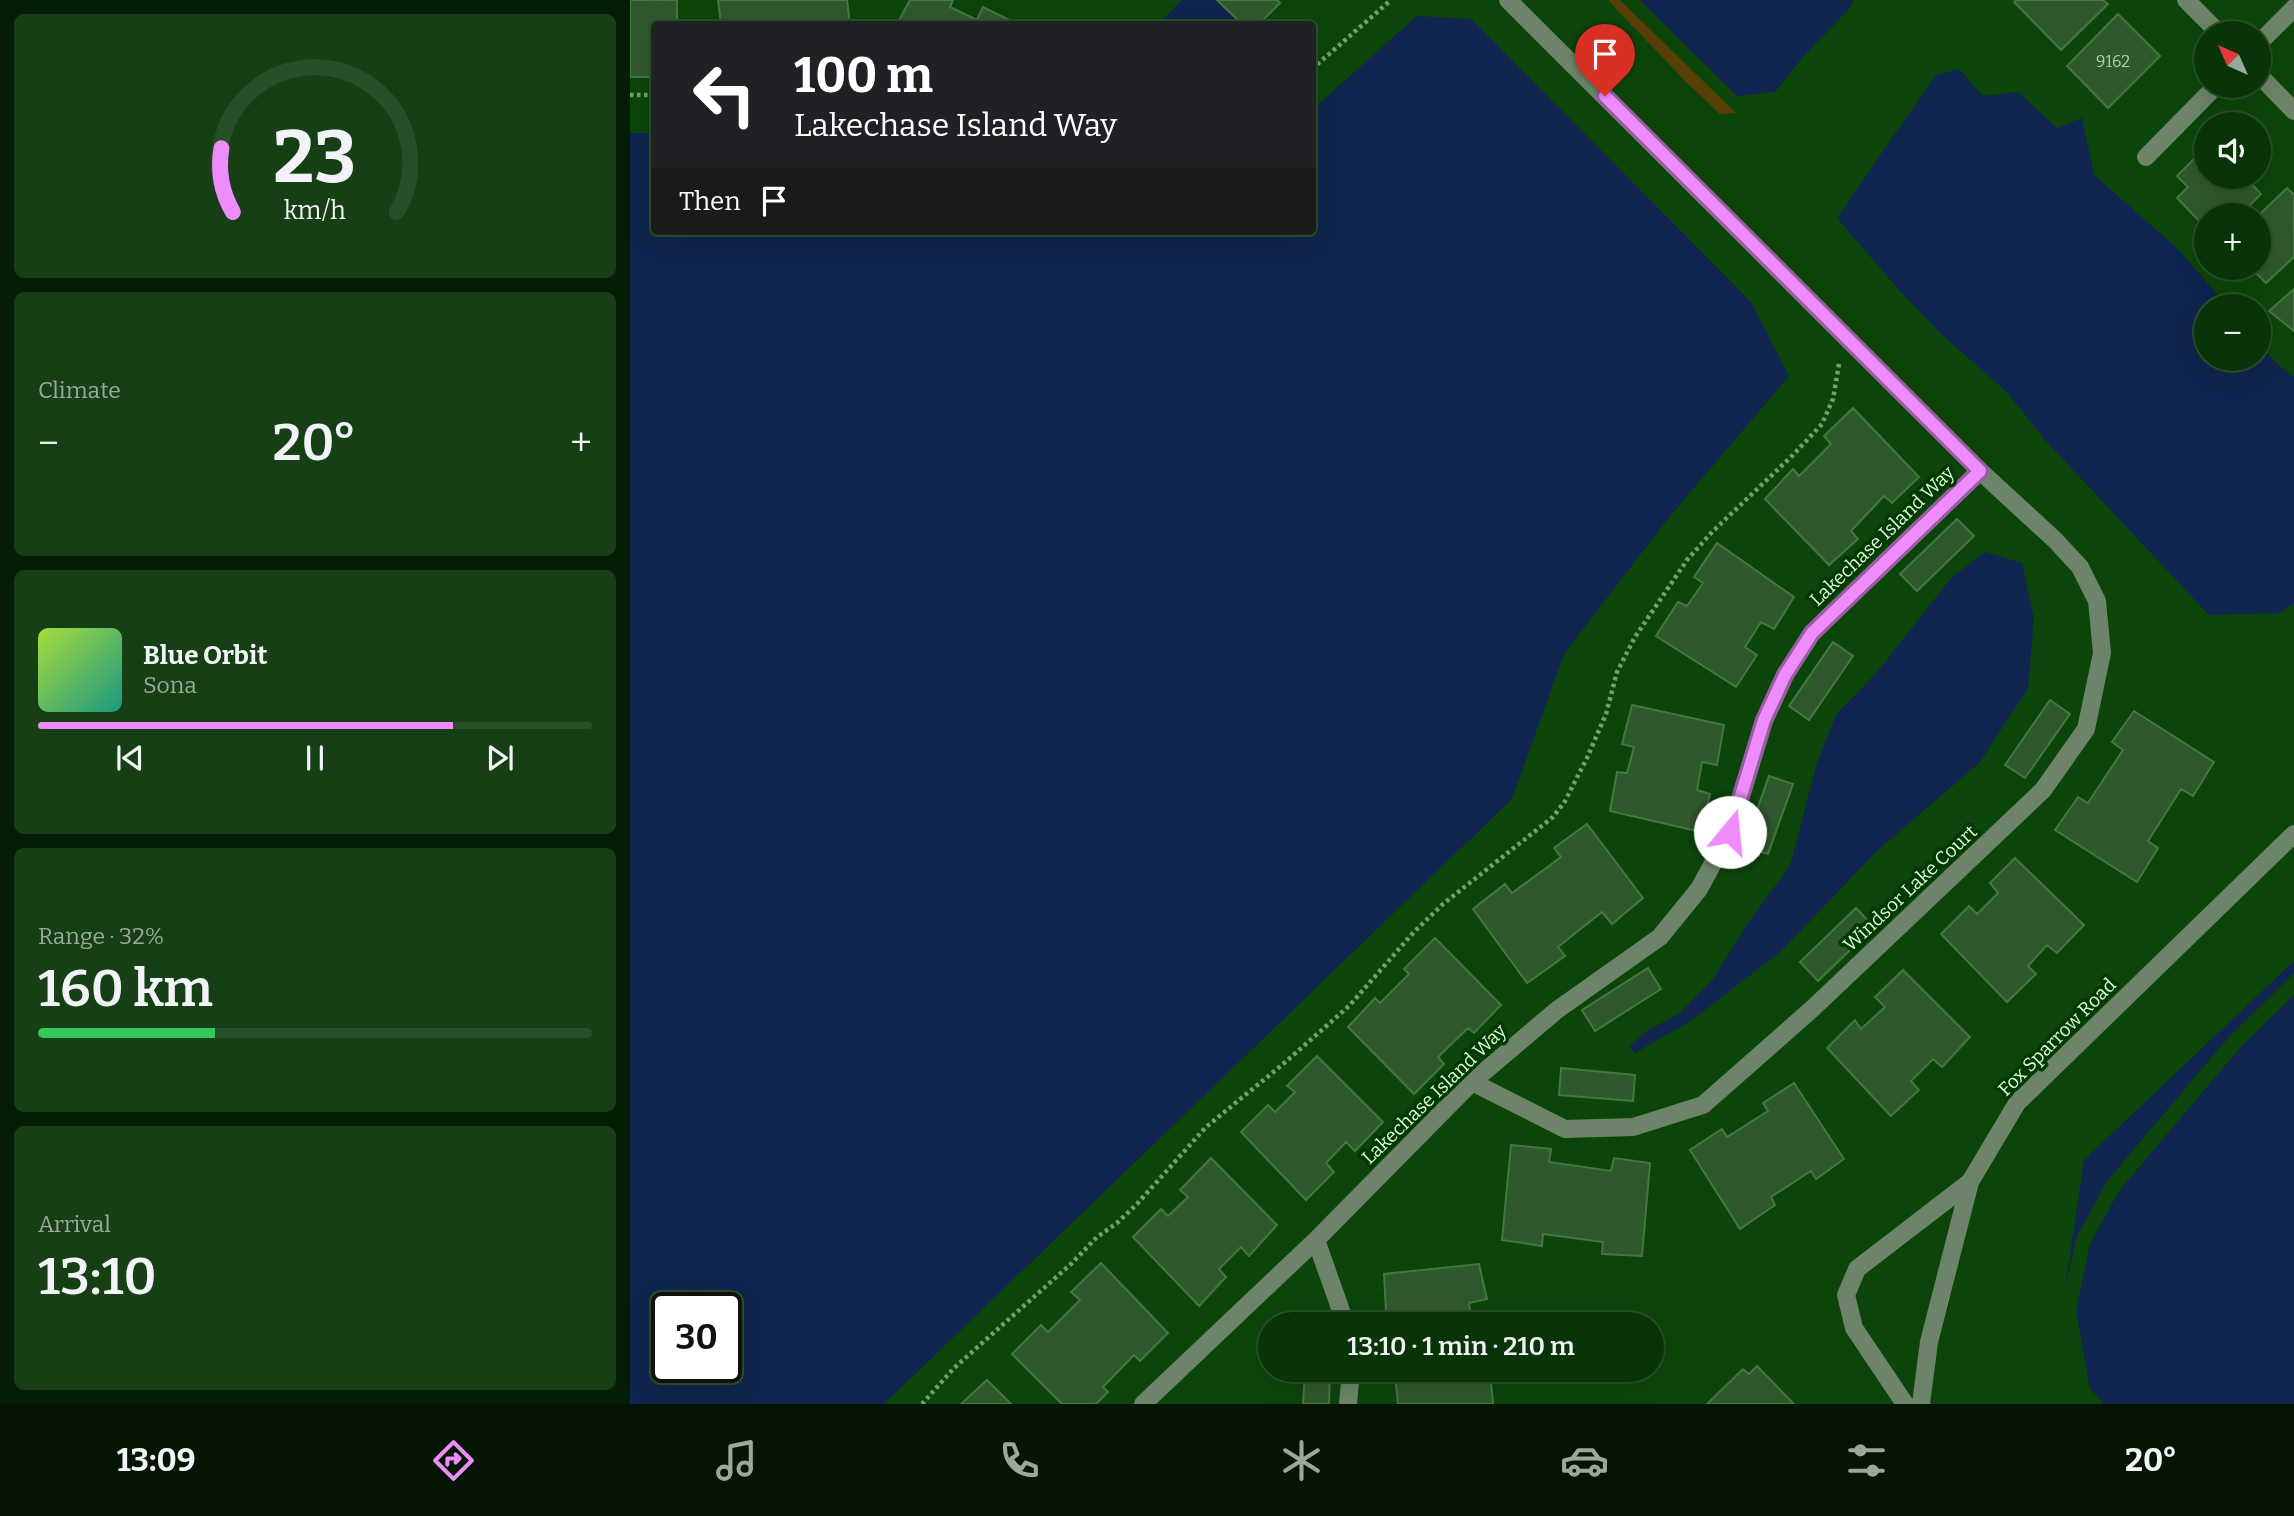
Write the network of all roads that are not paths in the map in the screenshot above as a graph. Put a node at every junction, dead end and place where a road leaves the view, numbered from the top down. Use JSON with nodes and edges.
{"nodes":[{"id":1,"x":1508,"y":0,"type":"edge"},
{"id":2,"x":2186,"y":0,"type":"edge"},
{"id":3,"x":2294,"y":8,"type":"edge"},
{"id":4,"x":2207,"y":21,"type":"edge"},
{"id":5,"x":2272,"y":30,"type":"edge"},
{"id":6,"x":2272,"y":88,"type":"edge"},
{"id":7,"x":2204,"y":98,"type":"edge"},
{"id":8,"x":2294,"y":111,"type":"edge"},
{"id":9,"x":2146,"y":157,"type":"dead end"},
{"id":10,"x":1980,"y":471,"type":"junction"},
{"id":11,"x":2294,"y":835,"type":"edge"},
{"id":12,"x":1472,"y":1082,"type":"junction"},
{"id":13,"x":1970,"y":1182,"type":"junction"},
{"id":14,"x":1316,"y":1240,"type":"junction"},
{"id":15,"x":1341,"y":1312,"type":"edge"},
{"id":16,"x":1350,"y":1382,"type":"edge"},
{"id":17,"x":1143,"y":1404,"type":"edge"},
{"id":18,"x":1348,"y":1404,"type":"edge"},
{"id":19,"x":1905,"y":1404,"type":"edge"},
{"id":20,"x":1921,"y":1404,"type":"edge"}],
"edges":[{"from":1,"to":10,"type":"street","name":"Lakechase Island Way"},
{"from":2,"to":4,"type":"street"},
{"from":3,"to":5,"type":"street"},
{"from":6,"to":8,"type":"street"},
{"from":7,"to":9,"type":"street"},
{"from":10,"to":12,"type":"street","name":"Lakechase Island Way"},
{"from":10,"to":12,"type":"street","name":"Windsor Lake Court"},
{"from":11,"to":13,"type":"street","name":"Fox Sparrow Road"},
{"from":12,"to":14,"type":"street","name":"Lakechase Island Way"},
{"from":13,"to":19,"type":"street"},
{"from":13,"to":20,"type":"street","name":"Fox Sparrow Road"},
{"from":14,"to":15,"type":"street"},
{"from":14,"to":17,"type":"street","name":"Lakechase Island Way"},
{"from":16,"to":18,"type":"street"}]}
